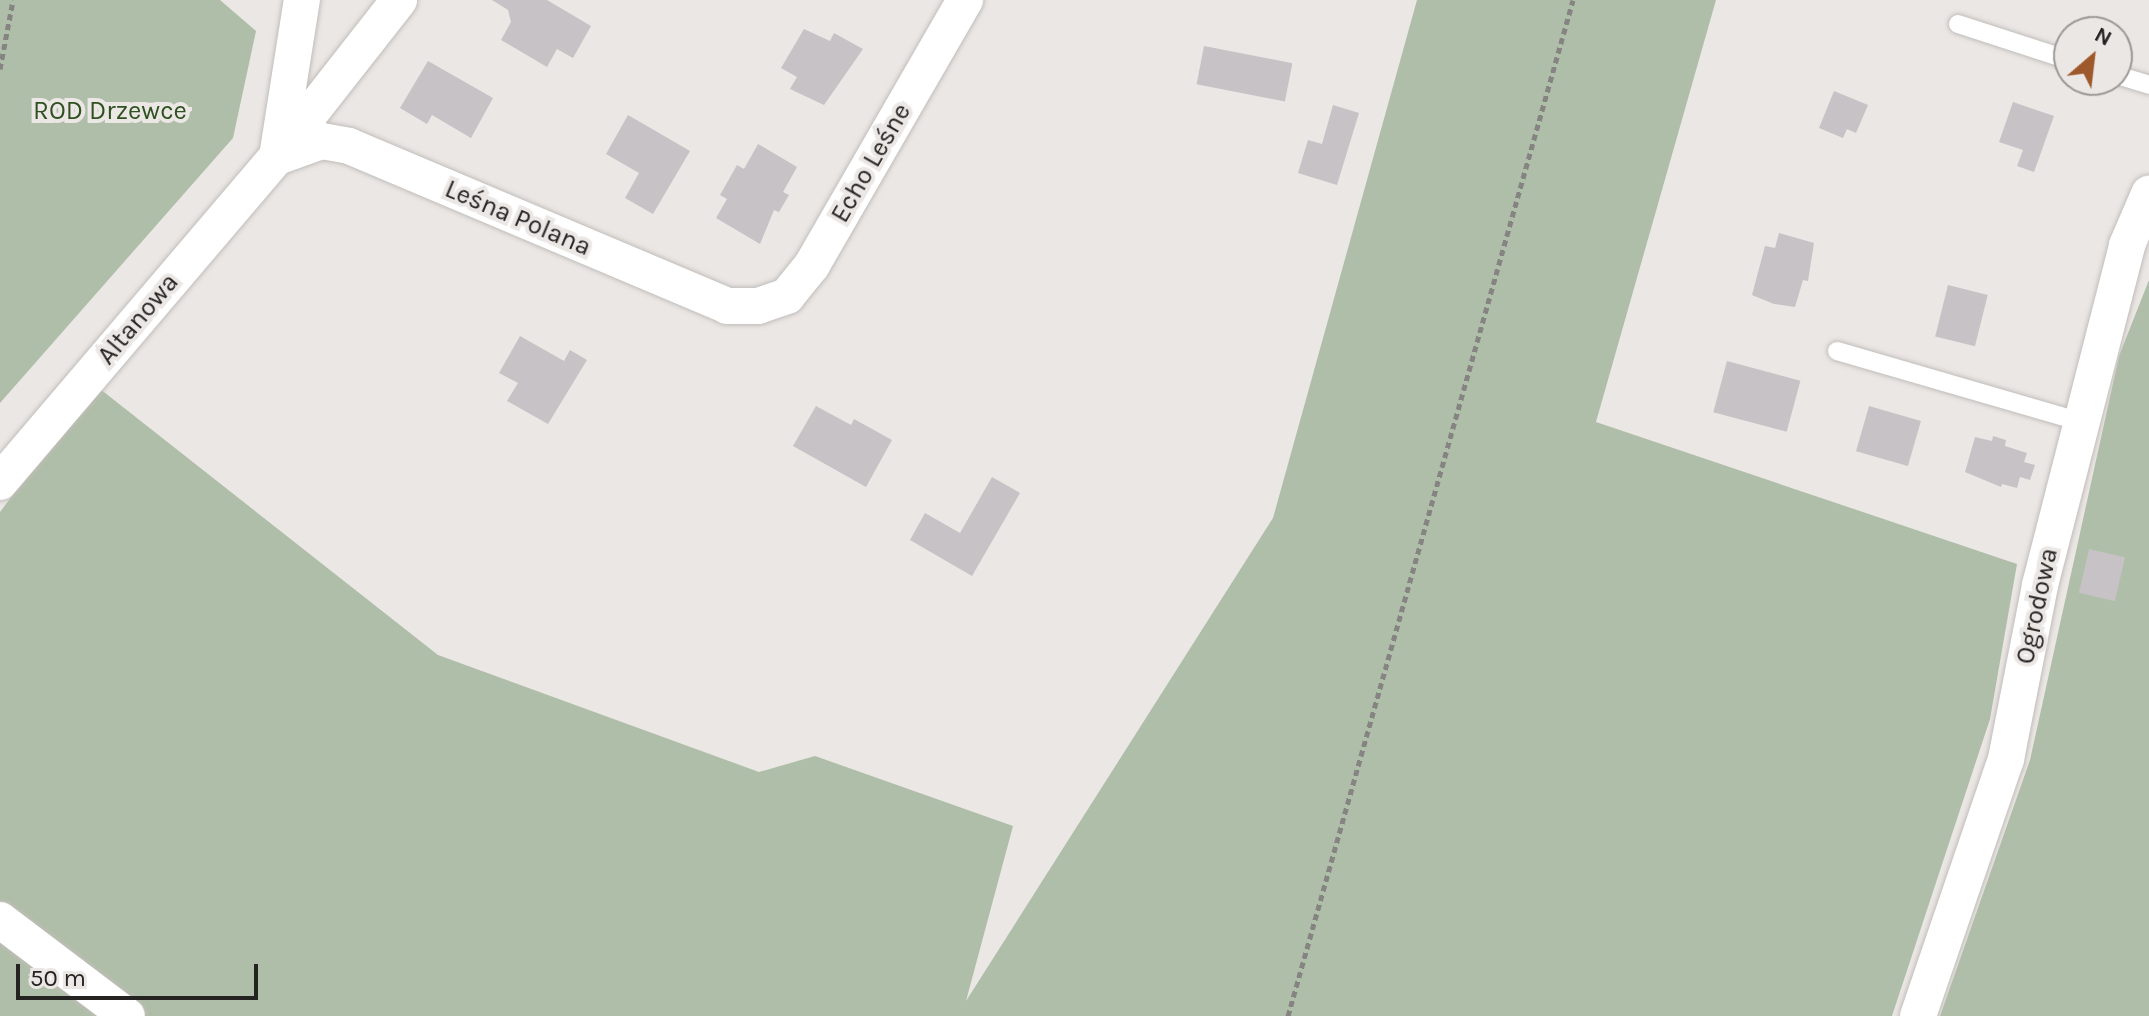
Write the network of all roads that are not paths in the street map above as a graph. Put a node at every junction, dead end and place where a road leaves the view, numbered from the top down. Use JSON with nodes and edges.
{"nodes":[{"id":1,"x":302,"y":0,"type":"edge"},
{"id":2,"x":399,"y":0,"type":"edge"},
{"id":3,"x":965,"y":0,"type":"edge"},
{"id":4,"x":1958,"y":24,"type":"dead end"},
{"id":5,"x":2053,"y":55,"type":"edge"},
{"id":6,"x":277,"y":157,"type":"junction"},
{"id":7,"x":2149,"y":194,"type":"edge"},
{"id":8,"x":758,"y":306,"type":"joint"},
{"id":9,"x":1837,"y":351,"type":"dead end"},
{"id":10,"x":2082,"y":422,"type":"junction"},
{"id":11,"x":0,"y":482,"type":"edge"},
{"id":12,"x":0,"y":920,"type":"edge"},
{"id":13,"x":127,"y":1016,"type":"edge"},
{"id":14,"x":1918,"y":1016,"type":"edge"}],
"edges":[{"from":1,"to":6,"type":"street"},
{"from":2,"to":6,"type":"street","name":"Altanowa"},
{"from":3,"to":8,"type":"street","name":"Echo Leśne"},
{"from":4,"to":5,"type":"lane"},
{"from":6,"to":8,"type":"street","name":"Leśna Polana"},
{"from":6,"to":11,"type":"street","name":"Altanowa"},
{"from":7,"to":10,"type":"street","name":"Ogrodowa"},
{"from":9,"to":10,"type":"lane"},
{"from":10,"to":14,"type":"street","name":"Ogrodowa"},
{"from":12,"to":13,"type":"street"}]}
